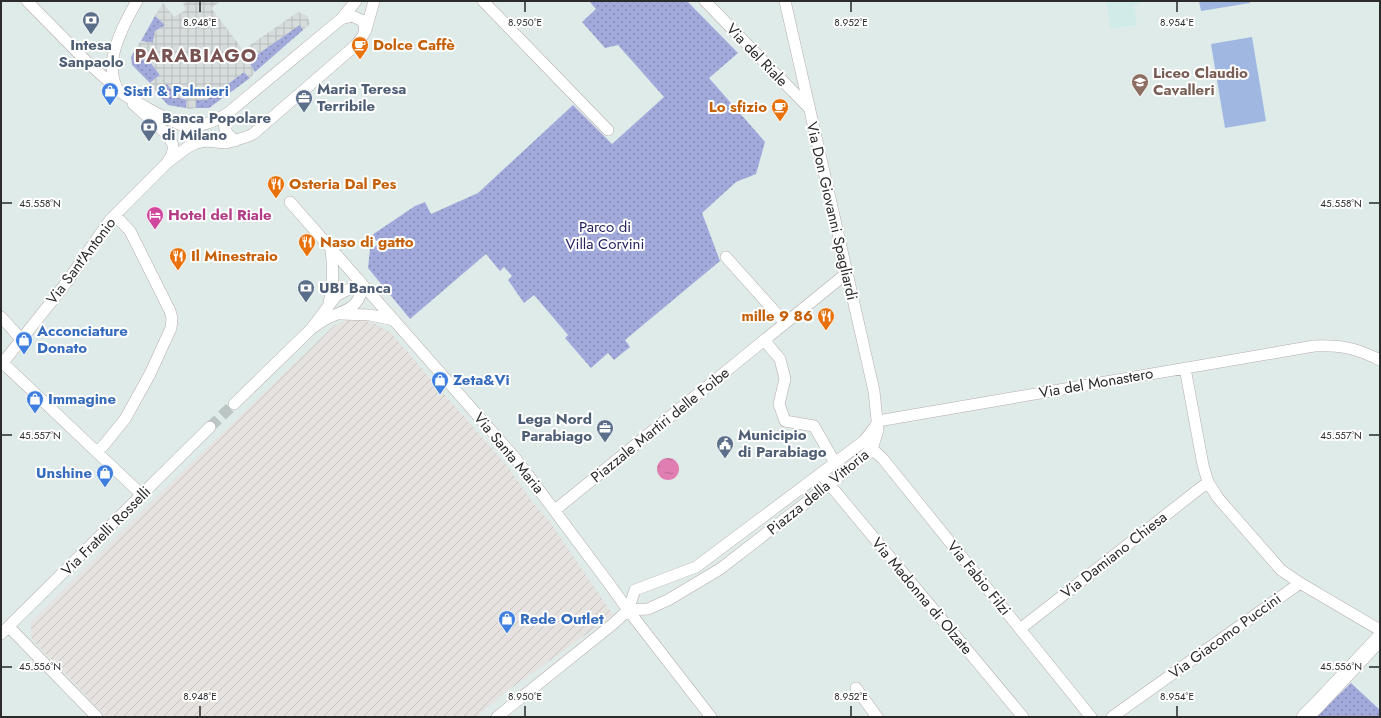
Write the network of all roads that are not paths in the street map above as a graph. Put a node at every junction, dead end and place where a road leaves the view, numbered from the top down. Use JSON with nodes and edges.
{"nodes":[{"id":1,"x":27,"y":1,"type":"edge"},
{"id":2,"x":137,"y":1,"type":"edge"},
{"id":3,"x":356,"y":1,"type":"edge"},
{"id":4,"x":374,"y":1,"type":"edge"},
{"id":5,"x":483,"y":1,"type":"edge"},
{"id":6,"x":705,"y":1,"type":"edge"},
{"id":7,"x":785,"y":1,"type":"edge"},
{"id":8,"x":341,"y":19,"type":"junction"},
{"id":9,"x":364,"y":35,"type":"junction"},
{"id":10,"x":118,"y":90,"type":"junction"},
{"id":11,"x":809,"y":108,"type":"junction"},
{"id":12,"x":228,"y":113,"type":"junction"},
{"id":13,"x":608,"y":130,"type":"dead end"},
{"id":14,"x":235,"y":141,"type":"junction"},
{"id":15,"x":168,"y":162,"type":"junction"},
{"id":16,"x":290,"y":202,"type":"dead end"},
{"id":17,"x":115,"y":215,"type":"junction"},
{"id":18,"x":331,"y":248,"type":"junction"},
{"id":19,"x":726,"y":257,"type":"dead end"},
{"id":20,"x":846,"y":273,"type":"junction"},
{"id":21,"x":364,"y":286,"type":"junction"},
{"id":22,"x":328,"y":306,"type":"junction"},
{"id":23,"x":341,"y":314,"type":"junction"},
{"id":24,"x":1,"y":317,"type":"edge"},
{"id":25,"x":394,"y":320,"type":"junction"},
{"id":26,"x":785,"y":323,"type":"junction"},
{"id":27,"x":311,"y":329,"type":"junction"},
{"id":28,"x":21,"y":339,"type":"junction"},
{"id":29,"x":764,"y":340,"type":"junction"},
{"id":30,"x":1380,"y":360,"type":"edge"},
{"id":31,"x":2,"y":364,"type":"edge"},
{"id":32,"x":1185,"y":368,"type":"junction"},
{"id":33,"x":234,"y":404,"type":"tunnel mouth"},
{"id":34,"x":878,"y":421,"type":"junction"},
{"id":35,"x":210,"y":428,"type":"tunnel mouth"},
{"id":36,"x":864,"y":441,"type":"junction"},
{"id":37,"x":872,"y":449,"type":"junction"},
{"id":38,"x":97,"y":452,"type":"junction"},
{"id":39,"x":835,"y":463,"type":"junction"},
{"id":40,"x":821,"y":474,"type":"junction"},
{"id":41,"x":1208,"y":482,"type":"junction"},
{"id":42,"x":830,"y":484,"type":"junction"},
{"id":43,"x":142,"y":495,"type":"junction"},
{"id":44,"x":555,"y":510,"type":"junction"},
{"id":45,"x":1300,"y":582,"type":"junction"},
{"id":46,"x":628,"y":610,"type":"junction"},
{"id":47,"x":1020,"y":629,"type":"junction"},
{"id":48,"x":5,"y":630,"type":"edge"},
{"id":49,"x":1380,"y":630,"type":"edge"},
{"id":50,"x":1380,"y":638,"type":"edge"},
{"id":51,"x":856,"y":688,"type":"dead end"},
{"id":52,"x":97,"y":717,"type":"edge"},
{"id":53,"x":497,"y":717,"type":"edge"},
{"id":54,"x":711,"y":717,"type":"edge"},
{"id":55,"x":877,"y":717,"type":"edge"},
{"id":56,"x":1022,"y":717,"type":"edge"},
{"id":57,"x":1091,"y":717,"type":"edge"},
{"id":58,"x":1112,"y":717,"type":"edge"},
{"id":59,"x":1305,"y":717,"type":"edge"}],
"edges":[{"from":1,"to":10,"type":"street"},
{"from":2,"to":10,"type":"street"},
{"from":3,"to":8,"type":"street"},
{"from":4,"to":9,"type":"street"},
{"from":5,"to":13,"type":"street"},
{"from":6,"to":11,"type":"street","name":"Via del Riale"},
{"from":7,"to":11,"type":"street","name":"Via Don Giovanni Spagliardi"},
{"from":8,"to":9,"type":"street"},
{"from":8,"to":12,"type":"street"},
{"from":9,"to":14,"type":"street","name":"Via Sant'Antonio"},
{"from":10,"to":12,"type":"street"},
{"from":10,"to":15,"type":"street"},
{"from":11,"to":20,"type":"street","name":"Via Don Giovanni Spagliardi"},
{"from":12,"to":14,"type":"street"},
{"from":14,"to":15,"type":"street","name":"Via Sant'Antonio"},
{"from":15,"to":17,"type":"street","name":"Via Sant'Antonio"},
{"from":16,"to":18,"type":"street","name":"Via Santa Maria"},
{"from":17,"to":28,"type":"street","name":"Via Sant'Antonio"},
{"from":17,"to":38,"type":"street"},
{"from":18,"to":21,"type":"street","name":"Via Santa Maria"},
{"from":18,"to":22,"type":"street"},
{"from":19,"to":26,"type":"street"},
{"from":20,"to":26,"type":"street","name":"Piazzale Martiri delle Foibe"},
{"from":20,"to":34,"type":"street","name":"Via Don Giovanni Spagliardi"},
{"from":21,"to":22,"type":"street"},
{"from":21,"to":23,"type":"street"},
{"from":21,"to":25,"type":"street","name":"Via Santa Maria"},
{"from":22,"to":27,"type":"street"},
{"from":23,"to":25,"type":"street"},
{"from":23,"to":27,"type":"street"},
{"from":24,"to":28,"type":"street"},
{"from":25,"to":44,"type":"street","name":"Via Santa Maria"},
{"from":26,"to":29,"type":"street","name":"Piazzale Martiri delle Foibe"},
{"from":27,"to":33,"type":"street"},
{"from":28,"to":31,"type":"street","name":"Via Sant'Antonio"},
{"from":29,"to":39,"type":"street"},
{"from":29,"to":44,"type":"street","name":"Piazzale Martiri delle Foibe"},
{"from":30,"to":32,"type":"street","name":"Via del Monastero"},
{"from":31,"to":38,"type":"street"},
{"from":32,"to":34,"type":"street","name":"Via del Monastero"},
{"from":32,"to":41,"type":"street"},
{"from":34,"to":36,"type":"street","name":"Piazza della Vittoria"},
{"from":34,"to":37,"type":"street","name":"Piazza della Vittoria"},
{"from":35,"to":43,"type":"street","name":"Via Fratelli Rosselli"},
{"from":36,"to":37,"type":"street","name":"Via Fabio Filzi"},
{"from":36,"to":39,"type":"street","name":"Piazza della Vittoria"},
{"from":37,"to":42,"type":"street","name":"Piazza della Vittoria"},
{"from":37,"to":47,"type":"street","name":"Via Fabio Filzi"},
{"from":38,"to":43,"type":"street"},
{"from":39,"to":40,"type":"street","name":"Piazza della Vittoria"},
{"from":40,"to":42,"type":"street","name":"Via Madonna di Olzate"},
{"from":40,"to":46,"type":"street","name":"Piazza della Vittoria"},
{"from":41,"to":45,"type":"street"},
{"from":41,"to":47,"type":"street","name":"Via Damiano Chiesa"},
{"from":42,"to":46,"type":"street","name":"Piazza della Vittoria"},
{"from":42,"to":56,"type":"street","name":"Via Madonna di Olzate"},
{"from":43,"to":48,"type":"street","name":"Via Fratelli Rosselli"},
{"from":44,"to":46,"type":"street","name":"Via Santa Maria"},
{"from":45,"to":49,"type":"street"},
{"from":45,"to":58,"type":"street","name":"Via Giacomo Puccini"},
{"from":46,"to":53,"type":"street"},
{"from":46,"to":54,"type":"street","name":"Via Santa Maria"},
{"from":47,"to":57,"type":"street","name":"Via Fabio Filzi"},
{"from":48,"to":52,"type":"street"},
{"from":50,"to":59,"type":"street"},
{"from":51,"to":55,"type":"street"}]}
